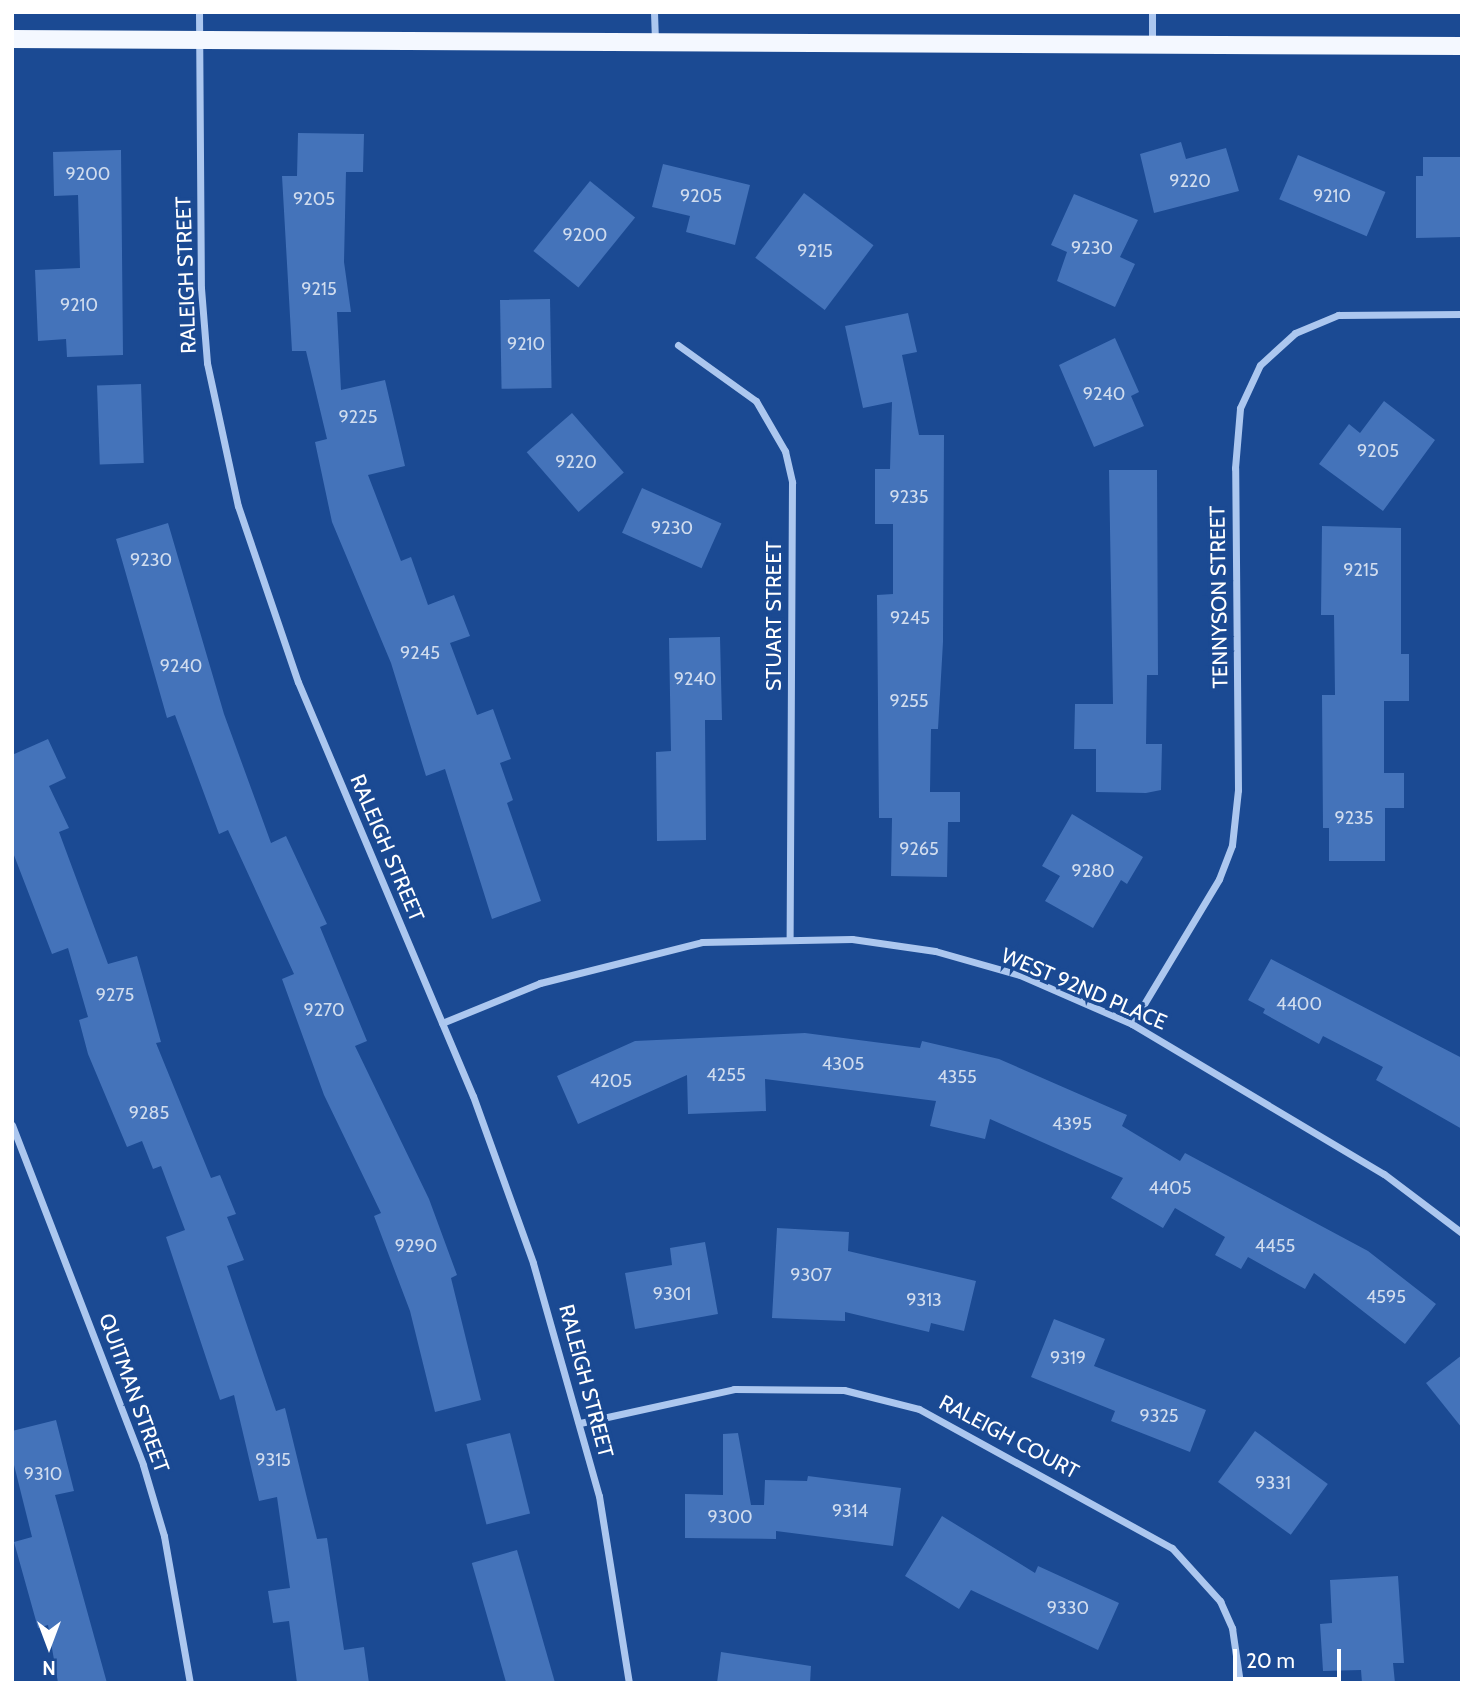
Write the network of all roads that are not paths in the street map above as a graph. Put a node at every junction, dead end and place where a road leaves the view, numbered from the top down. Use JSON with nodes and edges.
{"nodes":[{"id":1,"x":200,"y":12,"type":"edge"},
{"id":2,"x":654,"y":12,"type":"edge"},
{"id":3,"x":1152,"y":12,"type":"edge"},
{"id":4,"x":12,"y":39,"type":"edge"},
{"id":5,"x":200,"y":39,"type":"junction"},
{"id":6,"x":655,"y":41,"type":"junction"},
{"id":7,"x":1152,"y":45,"type":"junction"},
{"id":8,"x":1462,"y":46,"type":"edge"},
{"id":9,"x":1462,"y":314,"type":"edge"},
{"id":10,"x":678,"y":345,"type":"dead end"},
{"id":11,"x":790,"y":937,"type":"junction"},
{"id":12,"x":442,"y":1023,"type":"junction"},
{"id":13,"x":1132,"y":1024,"type":"junction"},
{"id":14,"x":12,"y":1125,"type":"edge"},
{"id":15,"x":1462,"y":1233,"type":"edge"},
{"id":16,"x":580,"y":1423,"type":"junction"},
{"id":17,"x":190,"y":1683,"type":"edge"},
{"id":18,"x":629,"y":1683,"type":"edge"},
{"id":19,"x":1240,"y":1683,"type":"edge"}],
"edges":[{"from":1,"to":5,"type":"street","name":"RALEIGH STREET"},
{"from":2,"to":6,"type":"street"},
{"from":3,"to":7,"type":"street"},
{"from":4,"to":5,"type":"main road"},
{"from":5,"to":6,"type":"main road"},
{"from":5,"to":12,"type":"street","name":"RALEIGH STREET"},
{"from":6,"to":7,"type":"main road"},
{"from":7,"to":8,"type":"main road"},
{"from":9,"to":13,"type":"street","name":"TENNYSON STREET"},
{"from":10,"to":11,"type":"street","name":"STUART STREET"},
{"from":11,"to":12,"type":"street","name":"WEST 92ND PLACE"},
{"from":11,"to":13,"type":"street","name":"WEST 92ND PLACE"},
{"from":12,"to":16,"type":"street","name":"RALEIGH STREET"},
{"from":13,"to":15,"type":"street","name":"WEST 92ND PLACE"},
{"from":14,"to":17,"type":"street","name":"QUITMAN STREET"},
{"from":16,"to":18,"type":"street","name":"RALEIGH STREET"},
{"from":16,"to":19,"type":"street","name":"RALEIGH COURT"}]}
